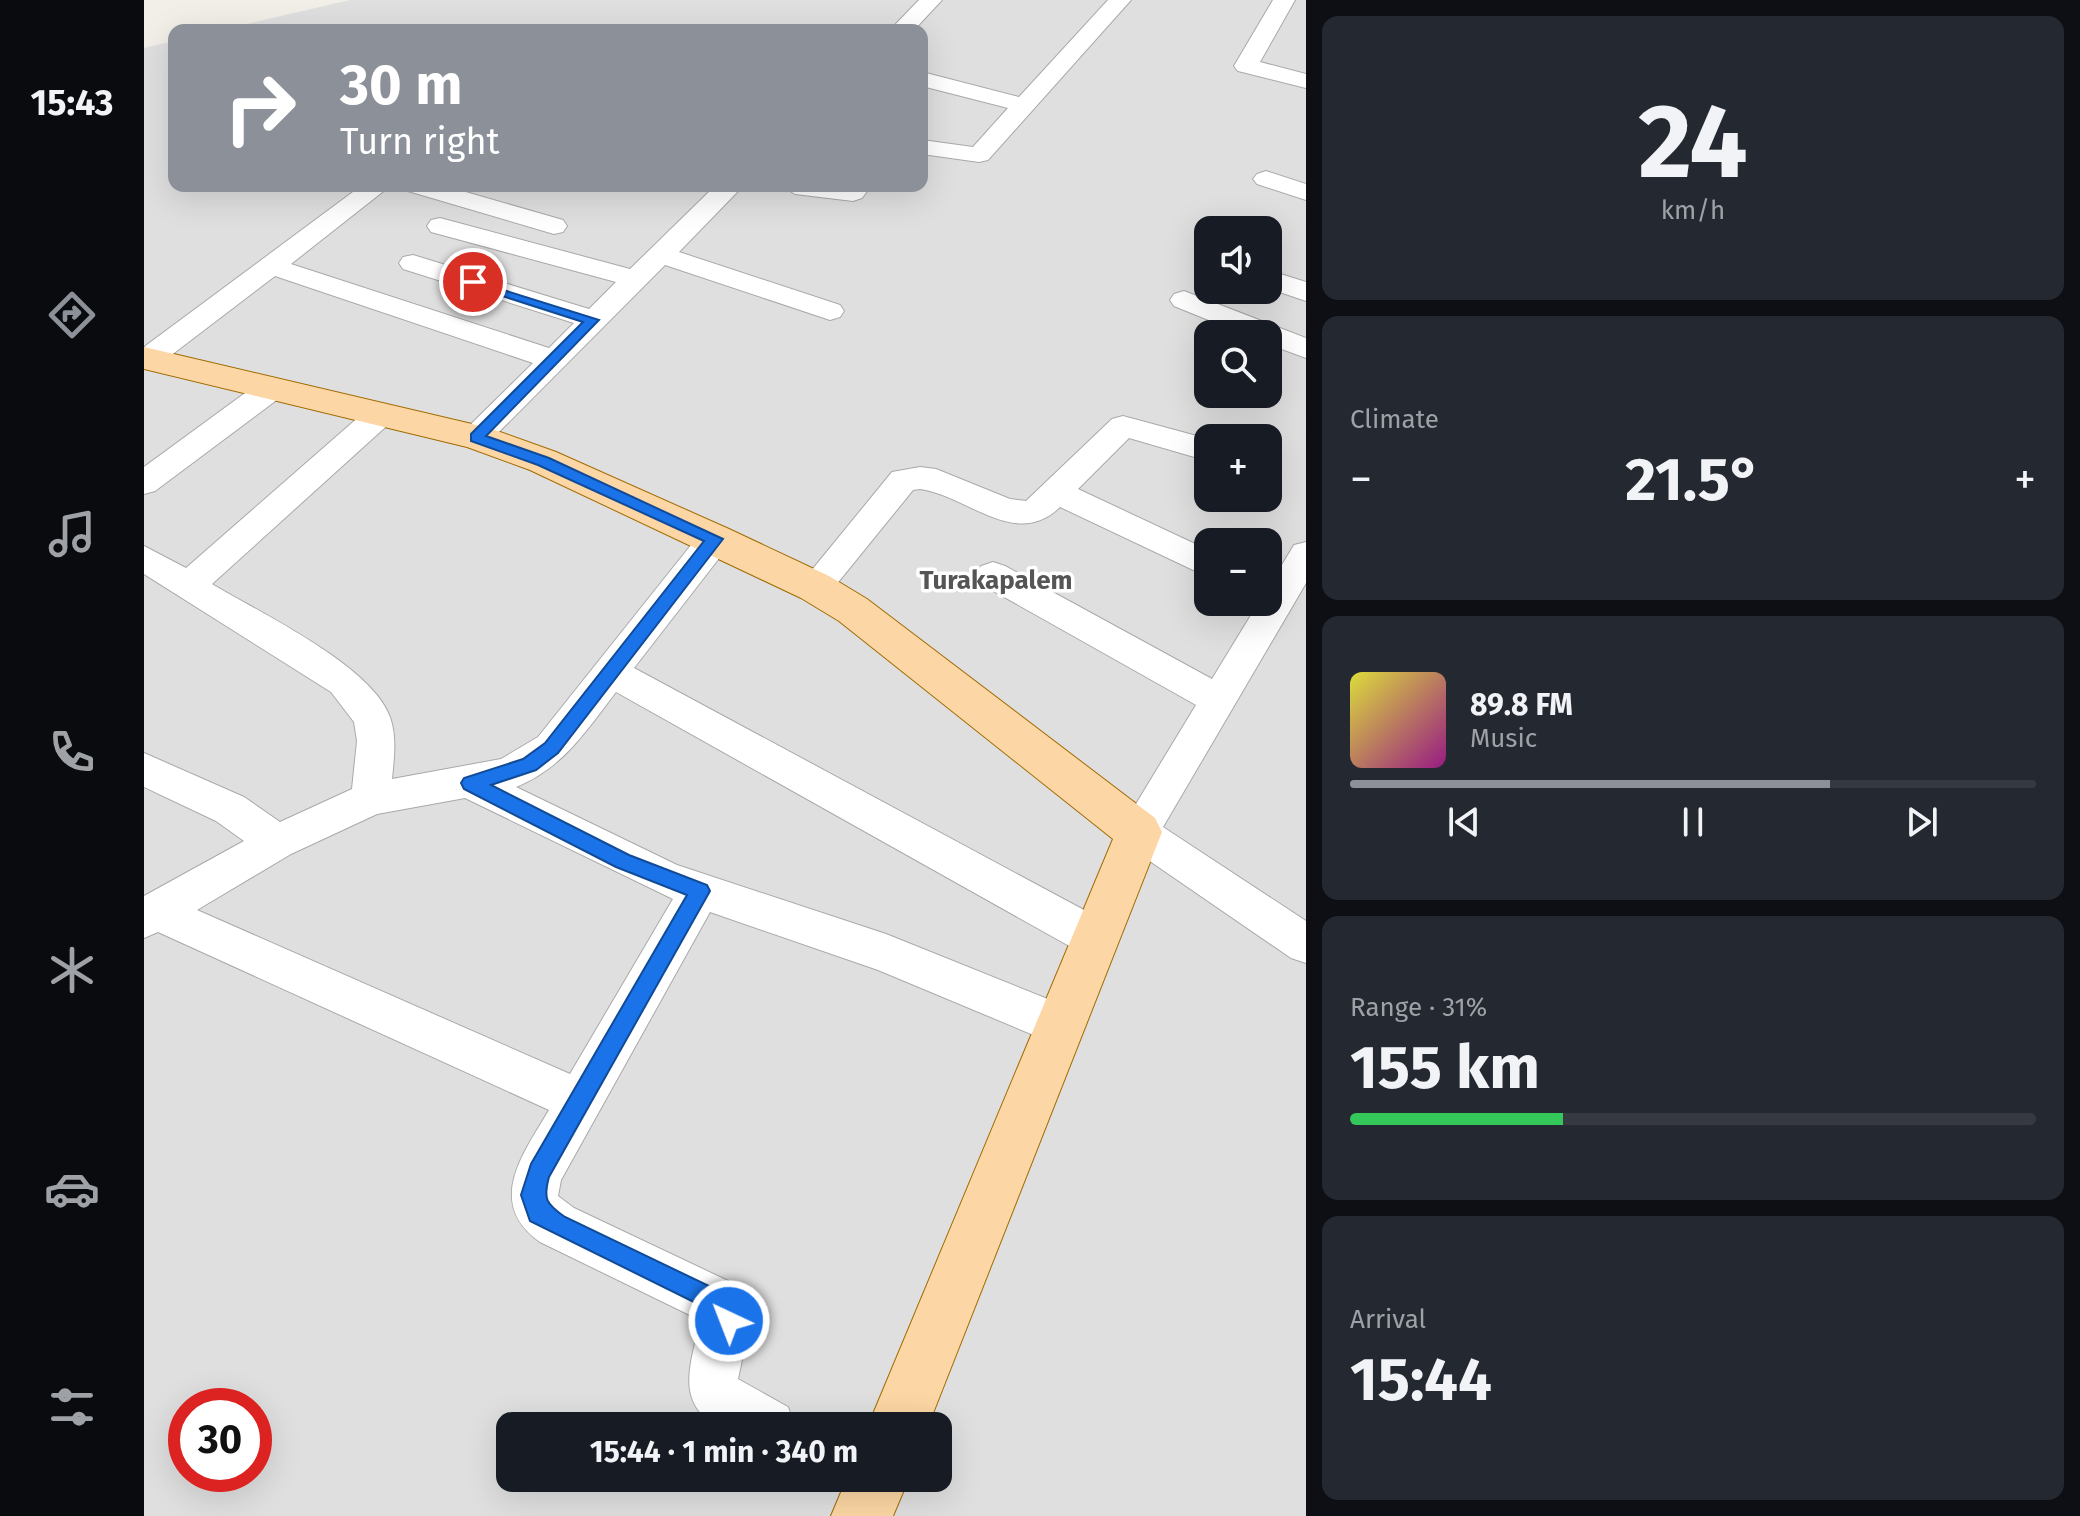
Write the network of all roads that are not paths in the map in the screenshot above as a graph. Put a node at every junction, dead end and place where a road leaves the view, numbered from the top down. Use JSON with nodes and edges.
{"nodes":[{"id":1,"x":931,"y":0,"type":"edge"},
{"id":2,"x":1120,"y":0,"type":"edge"},
{"id":3,"x":1284,"y":0,"type":"edge"},
{"id":4,"x":907,"y":24,"type":"edge"},
{"id":5,"x":928,"y":81,"type":"edge"},
{"id":6,"x":1306,"y":81,"type":"edge"},
{"id":7,"x":1024,"y":105,"type":"junction"},
{"id":8,"x":928,"y":148,"type":"edge"},
{"id":9,"x":1266,"y":179,"type":"dead end"},
{"id":10,"x":369,"y":192,"type":"edge"},
{"id":11,"x":438,"y":192,"type":"edge"},
{"id":12,"x":724,"y":192,"type":"edge"},
{"id":13,"x":1306,"y":192,"type":"edge"},
{"id":14,"x":440,"y":226,"type":"dead end"},
{"id":15,"x":554,"y":226,"type":"dead end"},
{"id":16,"x":661,"y":255,"type":"junction"},
{"id":17,"x":413,"y":263,"type":"dead end"},
{"id":18,"x":268,"y":265,"type":"junction"},
{"id":19,"x":636,"y":279,"type":"junction"},
{"id":20,"x":1282,"y":283,"type":"edge"},
{"id":21,"x":1306,"y":292,"type":"edge"},
{"id":22,"x":1184,"y":300,"type":"dead end"},
{"id":23,"x":830,"y":311,"type":"dead end"},
{"id":24,"x":593,"y":320,"type":"junction"},
{"id":25,"x":1306,"y":349,"type":"edge"},
{"id":26,"x":145,"y":359,"type":"edge"},
{"id":27,"x":554,"y":360,"type":"junction"},
{"id":28,"x":271,"y":389,"type":"junction"},
{"id":29,"x":380,"y":415,"type":"junction"},
{"id":30,"x":476,"y":437,"type":"junction"},
{"id":31,"x":1194,"y":446,"type":"edge"},
{"id":32,"x":144,"y":483,"type":"edge"},
{"id":33,"x":1057,"y":492,"type":"junction"},
{"id":34,"x":715,"y":539,"type":"junction"},
{"id":35,"x":1306,"y":554,"type":"edge"},
{"id":36,"x":144,"y":558,"type":"edge"},
{"id":37,"x":1194,"y":558,"type":"edge"},
{"id":38,"x":993,"y":575,"type":"dead end"},
{"id":39,"x":190,"y":584,"type":"junction"},
{"id":40,"x":1282,"y":586,"type":"edge"},
{"id":41,"x":815,"y":587,"type":"junction"},
{"id":42,"x":1263,"y":616,"type":"edge"},
{"id":43,"x":611,"y":672,"type":"junction"},
{"id":44,"x":1218,"y":700,"type":"junction"},
{"id":45,"x":144,"y":769,"type":"edge"},
{"id":46,"x":471,"y":783,"type":"junction"},
{"id":47,"x":371,"y":799,"type":"junction"},
{"id":48,"x":1139,"y":832,"type":"junction"},
{"id":49,"x":277,"y":842,"type":"junction"},
{"id":50,"x":700,"y":891,"type":"junction"},
{"id":51,"x":150,"y":915,"type":"edge"},
{"id":52,"x":1095,"y":938,"type":"junction"},
{"id":53,"x":1306,"y":944,"type":"edge"},
{"id":54,"x":1060,"y":1025,"type":"junction"},
{"id":55,"x":580,"y":1101,"type":"junction"},
{"id":56,"x":745,"y":1412,"type":"edge"},
{"id":57,"x":904,"y":1412,"type":"edge"}],
"edges":[{"from":1,"to":4,"type":"street"},
{"from":2,"to":7,"type":"street"},
{"from":3,"to":6,"type":"street"},
{"from":5,"to":7,"type":"street"},
{"from":7,"to":8,"type":"street"},
{"from":9,"to":13,"type":"street"},
{"from":10,"to":18,"type":"street"},
{"from":11,"to":15,"type":"street"},
{"from":12,"to":16,"type":"street"},
{"from":14,"to":19,"type":"street"},
{"from":16,"to":19,"type":"street"},
{"from":16,"to":23,"type":"street"},
{"from":17,"to":24,"type":"street"},
{"from":18,"to":26,"type":"street"},
{"from":18,"to":27,"type":"street"},
{"from":19,"to":24,"type":"street"},
{"from":20,"to":21,"type":"street"},
{"from":22,"to":25,"type":"street"},
{"from":24,"to":27,"type":"street"},
{"from":26,"to":28,"type":"main road"},
{"from":27,"to":30,"type":"street"},
{"from":28,"to":29,"type":"main road"},
{"from":28,"to":32,"type":"street"},
{"from":29,"to":30,"type":"main road"},
{"from":29,"to":39,"type":"street"},
{"from":30,"to":34,"type":"main road"},
{"from":31,"to":33,"type":"street"},
{"from":33,"to":37,"type":"street"},
{"from":33,"to":41,"type":"street"},
{"from":34,"to":41,"type":"main road"},
{"from":34,"to":43,"type":"street"},
{"from":35,"to":40,"type":"street"},
{"from":36,"to":39,"type":"street"},
{"from":38,"to":44,"type":"street"},
{"from":39,"to":47,"type":"street"},
{"from":41,"to":48,"type":"main road"},
{"from":42,"to":44,"type":"street"},
{"from":43,"to":46,"type":"street"},
{"from":43,"to":52,"type":"street"},
{"from":44,"to":48,"type":"street"},
{"from":45,"to":49,"type":"street"},
{"from":46,"to":47,"type":"street"},
{"from":46,"to":50,"type":"street"},
{"from":47,"to":49,"type":"street"},
{"from":48,"to":52,"type":"main road"},
{"from":48,"to":53,"type":"street"},
{"from":49,"to":51,"type":"street"},
{"from":50,"to":54,"type":"street"},
{"from":50,"to":55,"type":"street"},
{"from":51,"to":55,"type":"street"},
{"from":52,"to":54,"type":"main road"},
{"from":54,"to":57,"type":"main road"},
{"from":55,"to":56,"type":"street"}]}
